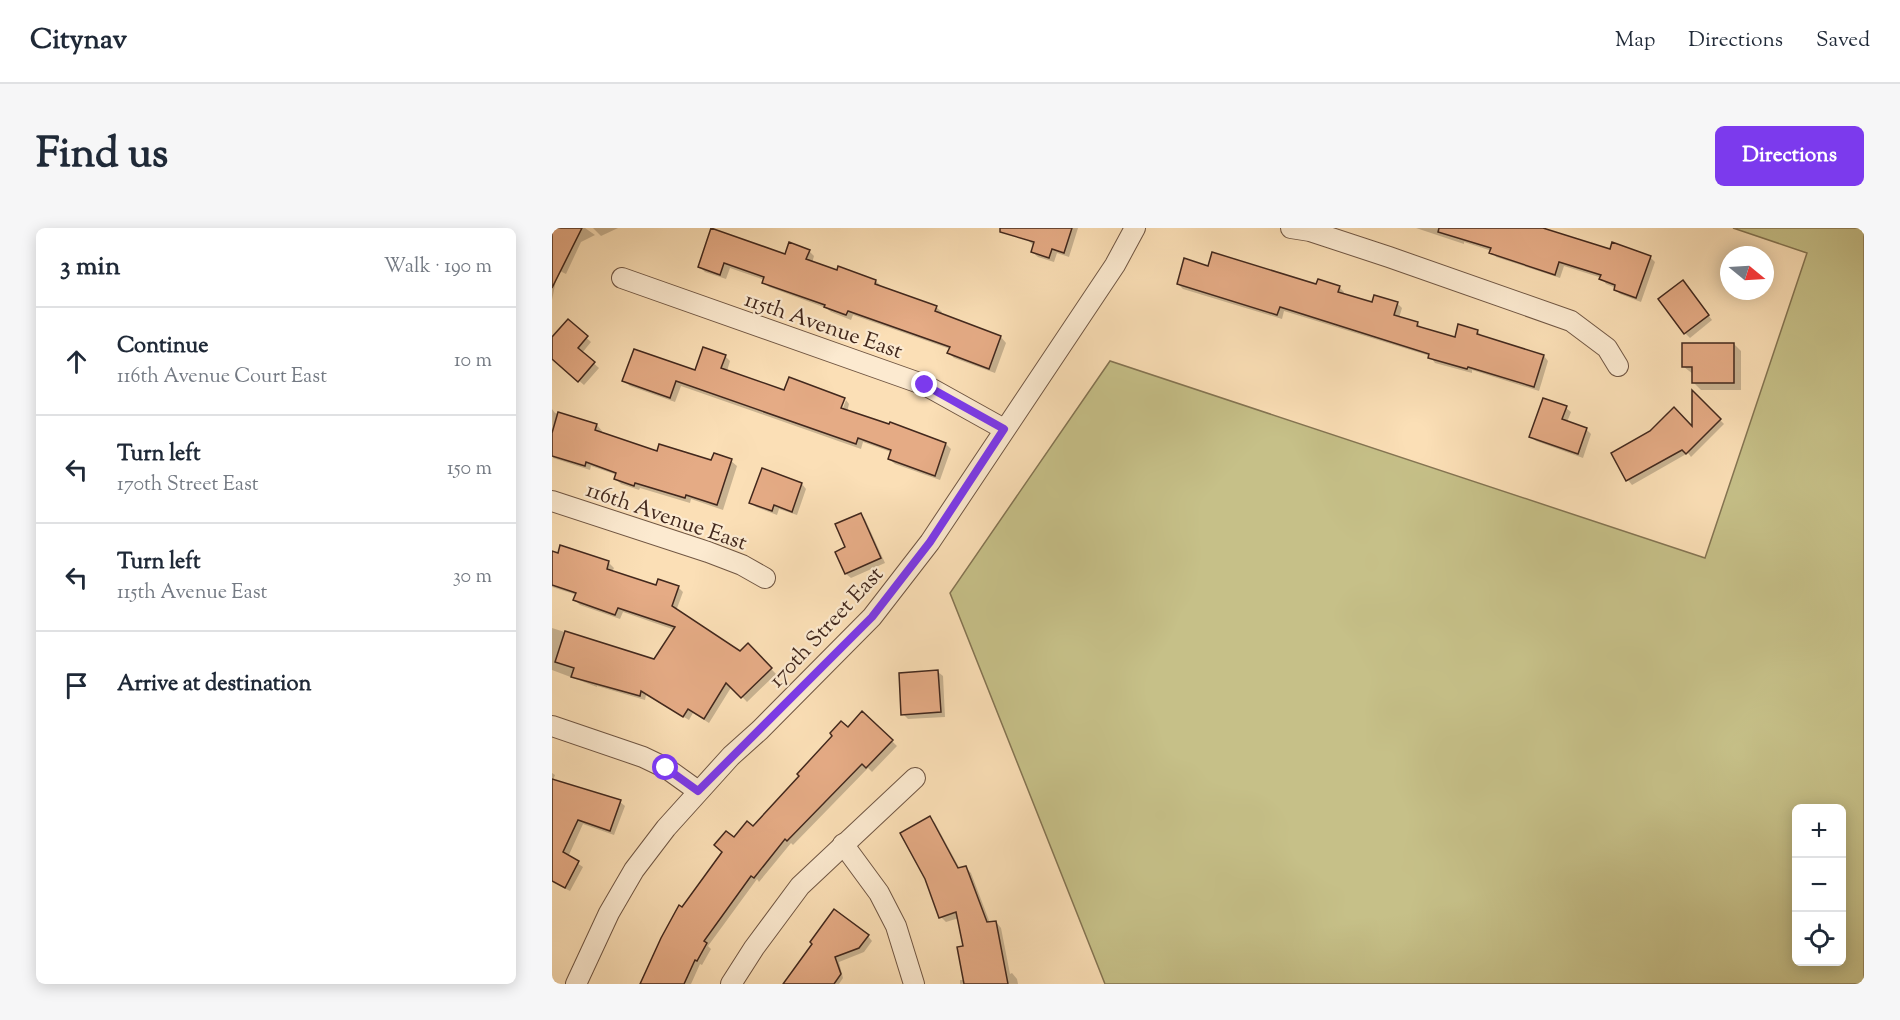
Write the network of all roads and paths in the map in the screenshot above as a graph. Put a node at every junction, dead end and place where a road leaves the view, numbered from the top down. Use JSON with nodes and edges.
{"nodes":[{"id":1,"x":1135,"y":228,"type":"edge"},
{"id":2,"x":1291,"y":228,"type":"edge"},
{"id":3,"x":622,"y":278,"type":"dead end"},
{"id":4,"x":1618,"y":366,"type":"dead end"},
{"id":5,"x":1004,"y":429,"type":"junction"},
{"id":6,"x":552,"y":501,"type":"edge"},
{"id":7,"x":765,"y":578,"type":"dead end"},
{"id":8,"x":552,"y":726,"type":"edge"},
{"id":9,"x":915,"y":778,"type":"dead end"},
{"id":10,"x":698,"y":791,"type":"junction"},
{"id":11,"x":843,"y":844,"type":"junction"},
{"id":12,"x":576,"y":984,"type":"edge"},
{"id":13,"x":731,"y":984,"type":"edge"},
{"id":14,"x":914,"y":984,"type":"edge"}],
"edges":[{"from":1,"to":5,"type":"street","name":"170th Street East"},
{"from":2,"to":4,"type":"street"},
{"from":3,"to":5,"type":"street","name":"115th Avenue East"},
{"from":5,"to":10,"type":"street","name":"170th Street East"},
{"from":6,"to":7,"type":"street","name":"116th Avenue East"},
{"from":8,"to":10,"type":"street"},
{"from":9,"to":11,"type":"street"},
{"from":10,"to":12,"type":"street","name":"170th Street East"},
{"from":11,"to":13,"type":"street"},
{"from":11,"to":14,"type":"street"}]}
